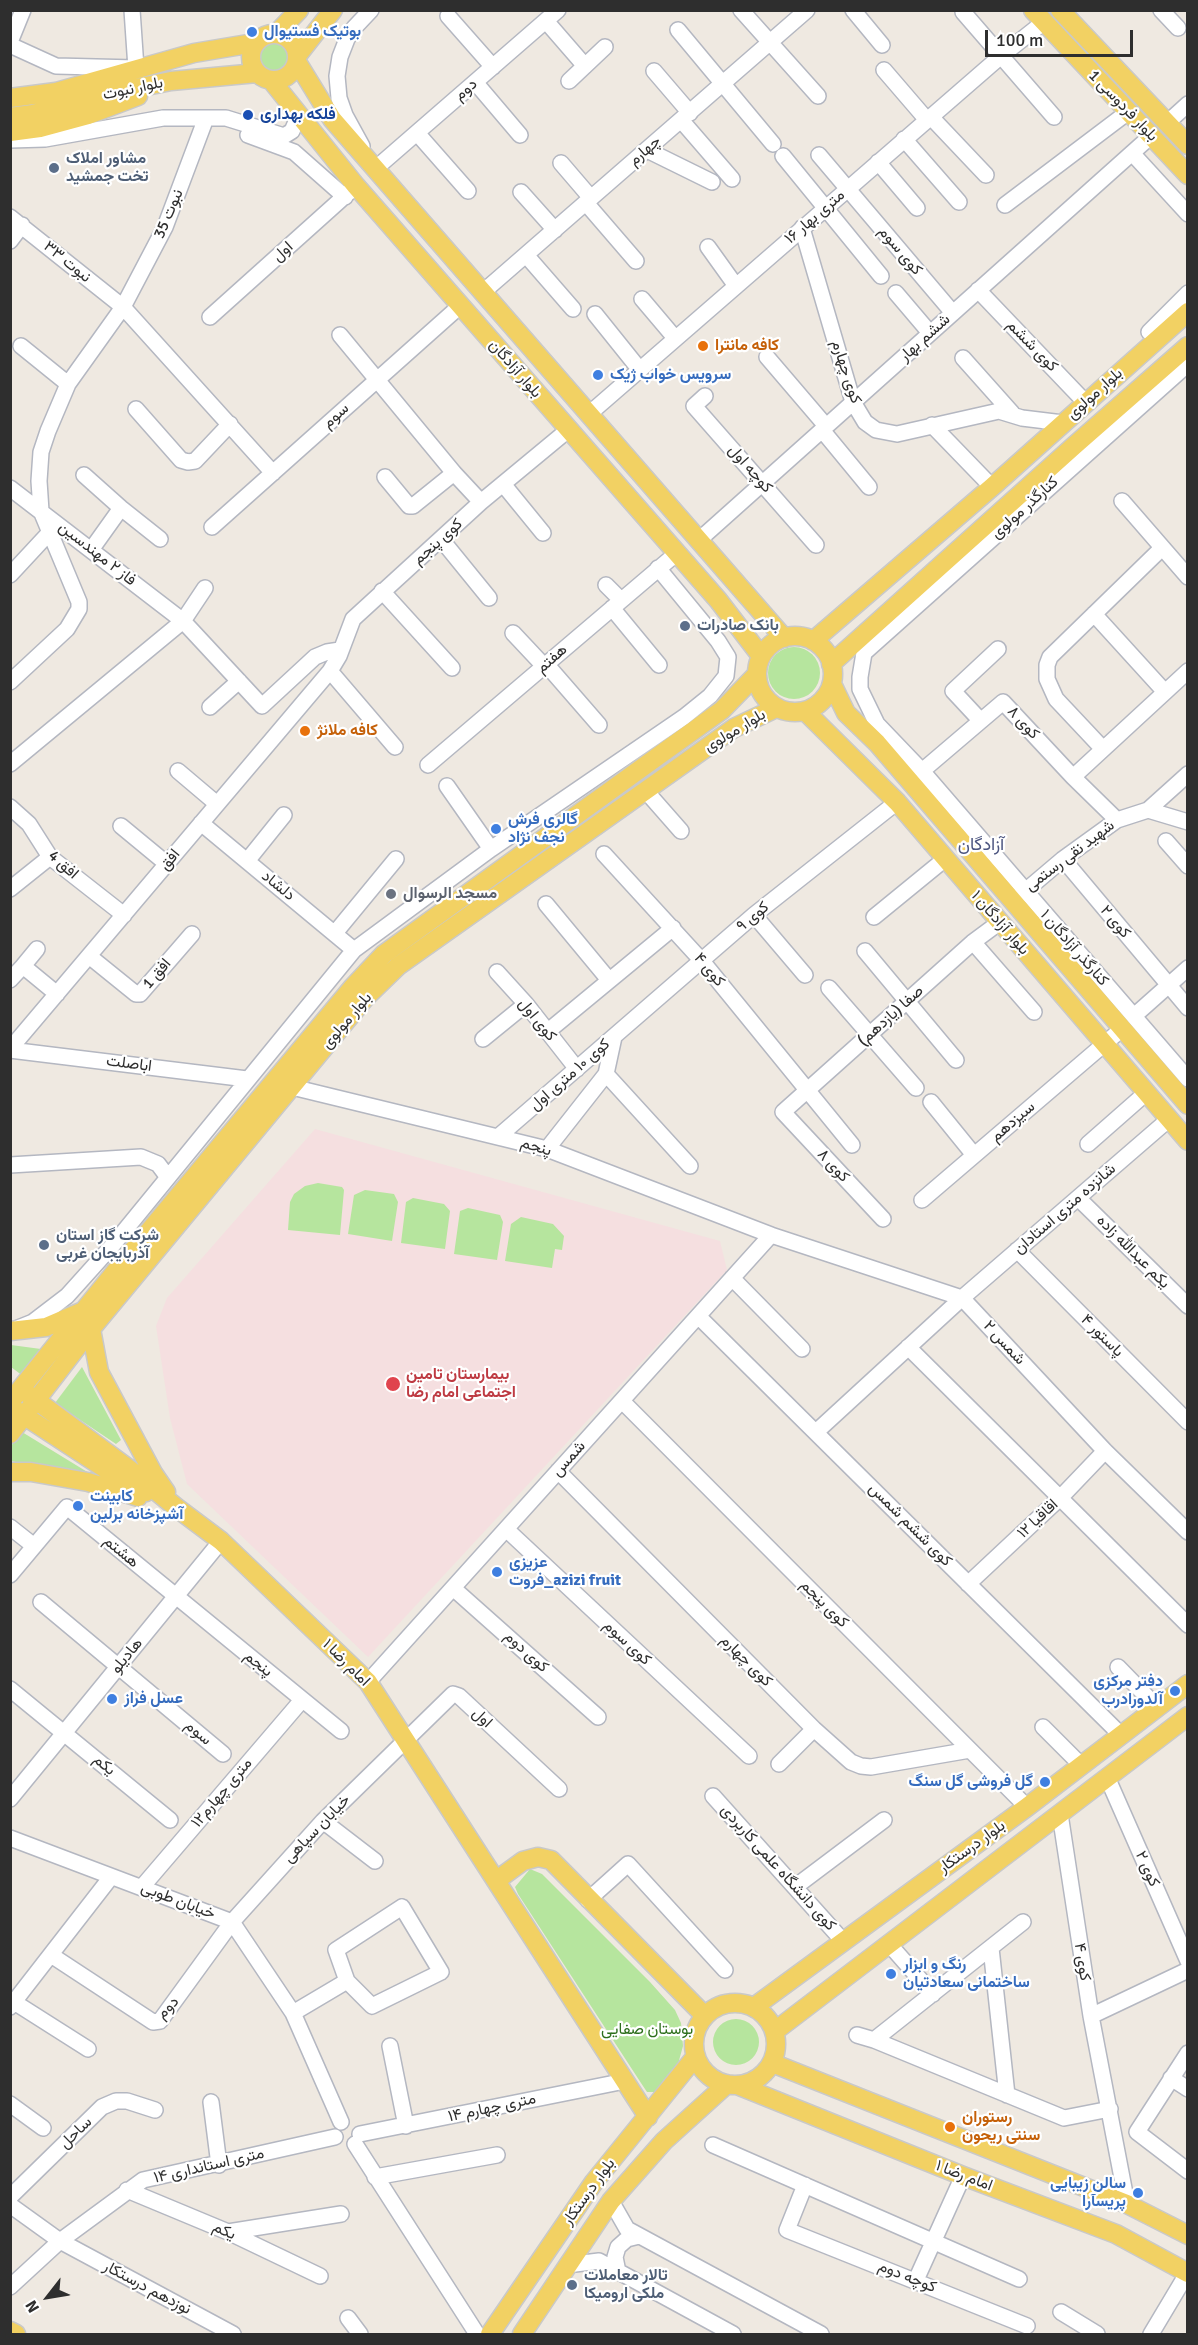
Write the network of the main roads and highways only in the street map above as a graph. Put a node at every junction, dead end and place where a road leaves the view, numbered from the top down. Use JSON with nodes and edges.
{"nodes":[{"id":1,"x":299,"y":10,"type":"edge"},
{"id":2,"x":316,"y":10,"type":"edge"},
{"id":3,"x":333,"y":11,"type":"edge"},
{"id":4,"x":1048,"y":13,"type":"edge"},
{"id":5,"x":277,"y":33,"type":"junction"},
{"id":6,"x":254,"y":43,"type":"junction"},
{"id":7,"x":297,"y":59,"type":"junction"},
{"id":8,"x":264,"y":77,"type":"junction"},
{"id":9,"x":171,"y":81,"type":"junction"},
{"id":10,"x":10,"y":98,"type":"edge"},
{"id":11,"x":10,"y":117,"type":"edge"},
{"id":12,"x":332,"y":119,"type":"junction"},
{"id":13,"x":10,"y":132,"type":"edge"},
{"id":14,"x":312,"y":132,"type":"junction"},
{"id":15,"x":1188,"y":145,"type":"edge"},
{"id":16,"x":1188,"y":175,"type":"edge"},
{"id":17,"x":1188,"y":312,"type":"edge"},
{"id":18,"x":1188,"y":346,"type":"edge"},
{"id":19,"x":736,"y":584,"type":"junction"},
{"id":20,"x":718,"y":600,"type":"junction"},
{"id":21,"x":784,"y":638,"type":"junction"},
{"id":22,"x":813,"y":641,"type":"junction"},
{"id":23,"x":761,"y":656,"type":"junction"},
{"id":24,"x":831,"y":664,"type":"junction"},
{"id":25,"x":757,"y":674,"type":"junction"},
{"id":26,"x":832,"y":684,"type":"junction"},
{"id":27,"x":776,"y":708,"type":"junction"},
{"id":28,"x":805,"y":711,"type":"junction"},
{"id":29,"x":706,"y":722,"type":"junction"},
{"id":30,"x":719,"y":740,"type":"junction"},
{"id":31,"x":877,"y":743,"type":"junction"},
{"id":32,"x":857,"y":760,"type":"junction"},
{"id":33,"x":359,"y":993,"type":"junction"},
{"id":34,"x":1188,"y":1105,"type":"edge"},
{"id":35,"x":1188,"y":1141,"type":"edge"},
{"id":36,"x":86,"y":1310,"type":"junction"},
{"id":37,"x":91,"y":1329,"type":"junction"},
{"id":38,"x":10,"y":1331,"type":"edge"},
{"id":39,"x":15,"y":1399,"type":"edge"},
{"id":40,"x":38,"y":1401,"type":"junction"},
{"id":41,"x":10,"y":1434,"type":"edge"},
{"id":42,"x":10,"y":1472,"type":"edge"},
{"id":43,"x":177,"y":1508,"type":"junction"},
{"id":44,"x":1188,"y":1684,"type":"edge"},
{"id":45,"x":1188,"y":1716,"type":"edge"},
{"id":46,"x":497,"y":1880,"type":"junction"},
{"id":47,"x":871,"y":1920,"type":"junction"},
{"id":48,"x":889,"y":1944,"type":"junction"},
{"id":49,"x":754,"y":2007,"type":"junction"},
{"id":50,"x":705,"y":2016,"type":"junction"},
{"id":51,"x":775,"y":2031,"type":"junction"},
{"id":52,"x":696,"y":2056,"type":"junction"},
{"id":53,"x":772,"y":2063,"type":"junction"},
{"id":54,"x":732,"y":2085,"type":"junction"},
{"id":55,"x":648,"y":2117,"type":"junction"},
{"id":56,"x":1188,"y":2235,"type":"edge"},
{"id":57,"x":1187,"y":2273,"type":"edge"},
{"id":58,"x":10,"y":2331,"type":"edge"},
{"id":59,"x":16,"y":2334,"type":"edge"},
{"id":60,"x":490,"y":2334,"type":"edge"},
{"id":61,"x":522,"y":2334,"type":"edge"}],
"edges":[{"from":1,"to":5,"type":"main road"},
{"from":2,"to":3,"type":"main road"},
{"from":3,"to":7,"type":"main road"},
{"from":4,"to":15,"type":"main road","name":"بلوار فردوسی 1"},
{"from":4,"to":16,"type":"main road","name":"بلوار فردوسی 1"},
{"from":5,"to":6,"type":"main road"},
{"from":5,"to":7,"type":"main road"},
{"from":6,"to":8,"type":"main road"},
{"from":6,"to":10,"type":"main road","name":"بلوار نبوت"},
{"from":7,"to":8,"type":"main road"},
{"from":7,"to":12,"type":"main road","name":"بلوار آزادگان"},
{"from":8,"to":9,"type":"main road","name":"بلوار نبوت"},
{"from":8,"to":14,"type":"main road","name":"بلوار آزادگان"},
{"from":9,"to":11,"type":"main road","name":"بلوار نبوت"},
{"from":9,"to":13,"type":"main road"},
{"from":12,"to":14,"type":"main road"},
{"from":12,"to":19,"type":"main road","name":"بلوار آزادگان"},
{"from":14,"to":20,"type":"main road","name":"بلوار آزادگان"},
{"from":17,"to":22,"type":"main road","name":"بلوار مولوی"},
{"from":18,"to":24,"type":"main road","name":"بلوار مولوی"},
{"from":19,"to":20,"type":"main road"},
{"from":19,"to":21,"type":"main road","name":"بلوار آزادگان"},
{"from":20,"to":23,"type":"main road","name":"بلوار آزادگان"},
{"from":21,"to":22,"type":"main road"},
{"from":21,"to":23,"type":"main road"},
{"from":22,"to":24,"type":"main road"},
{"from":23,"to":25,"type":"main road"},
{"from":24,"to":26,"type":"main road"},
{"from":25,"to":27,"type":"main road"},
{"from":25,"to":29,"type":"main road","name":"بلوار مولوی"},
{"from":26,"to":28,"type":"main road"},
{"from":26,"to":31,"type":"main road","name":"بلوار آزادگان ۱"},
{"from":27,"to":28,"type":"main road"},
{"from":27,"to":30,"type":"main road","name":"بلوار مولوی"},
{"from":28,"to":32,"type":"main road","name":"بلوار آزادگان ۱"},
{"from":29,"to":30,"type":"main road"},
{"from":29,"to":33,"type":"main road","name":"بلوار مولوی"},
{"from":30,"to":33,"type":"main road","name":"بلوار مولوی"},
{"from":31,"to":32,"type":"main road"},
{"from":31,"to":34,"type":"main road","name":"بلوار آزادگان ۱"},
{"from":32,"to":35,"type":"main road","name":"بلوار آزادگان ۱"},
{"from":33,"to":36,"type":"main road","name":"بلوار مولوی"},
{"from":33,"to":37,"type":"main road","name":"بلوار مولوی"},
{"from":36,"to":38,"type":"main road"},
{"from":36,"to":39,"type":"main road","name":"بلوار مولوی"},
{"from":37,"to":40,"type":"main road","name":"بلوار مولوی"},
{"from":37,"to":43,"type":"main road"},
{"from":39,"to":40,"type":"main road","name":"امام رضا ۱"},
{"from":39,"to":41,"type":"main road","name":"بلوار مولوی"},
{"from":39,"to":43,"type":"main road","name":"امام رضا ۱"},
{"from":40,"to":43,"type":"main road","name":"امام رضا ۱"},
{"from":42,"to":43,"type":"main road"},
{"from":43,"to":46,"type":"main road","name":"امام رضا ۱"},
{"from":44,"to":47,"type":"main road","name":"بلوار درستکار"},
{"from":45,"to":48,"type":"main road","name":"بلوار درستکار"},
{"from":46,"to":50,"type":"main road"},
{"from":46,"to":55,"type":"main road","name":"امام رضا ۱"},
{"from":47,"to":48,"type":"main road"},
{"from":47,"to":49,"type":"main road","name":"بلوار درستکار"},
{"from":48,"to":51,"type":"main road","name":"بلوار درستکار"},
{"from":49,"to":50,"type":"main road"},
{"from":49,"to":51,"type":"main road"},
{"from":50,"to":52,"type":"main road"},
{"from":51,"to":53,"type":"main road"},
{"from":52,"to":54,"type":"main road"},
{"from":52,"to":55,"type":"main road","name":"بلوار درستکار"},
{"from":53,"to":54,"type":"main road"},
{"from":53,"to":56,"type":"main road","name":"امام رضا ۱"},
{"from":54,"to":57,"type":"main road","name":"امام رضا ۱"},
{"from":54,"to":61,"type":"main road","name":"بلوار درستکار"},
{"from":55,"to":60,"type":"main road","name":"بلوار درستکار"},
{"from":58,"to":59,"type":"main road"}]}
